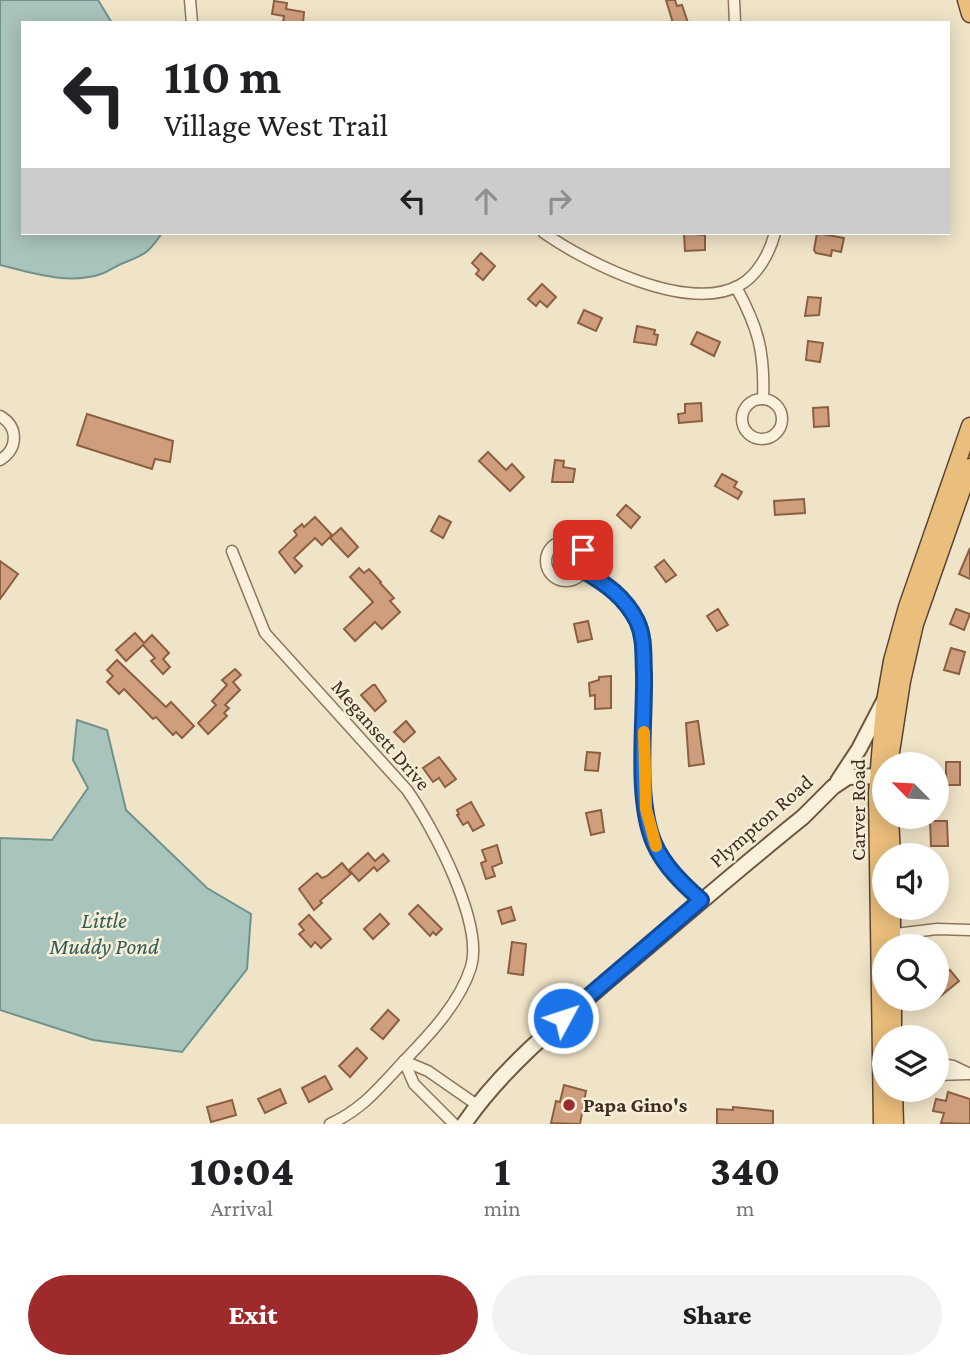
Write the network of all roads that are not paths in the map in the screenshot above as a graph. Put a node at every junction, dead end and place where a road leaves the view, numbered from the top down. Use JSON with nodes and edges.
{"nodes":[{"id":1,"x":190,"y":0,"type":"edge"},
{"id":2,"x":734,"y":0,"type":"edge"},
{"id":3,"x":966,"y":0,"type":"edge"},
{"id":4,"x":970,"y":14,"type":"edge"},
{"id":5,"x":192,"y":21,"type":"edge"},
{"id":6,"x":735,"y":21,"type":"edge"},
{"id":7,"x":547,"y":235,"type":"edge"},
{"id":8,"x":774,"y":235,"type":"edge"},
{"id":9,"x":736,"y":287,"type":"junction"},
{"id":10,"x":763,"y":399,"type":"junction"},
{"id":11,"x":0,"y":416,"type":"edge"},
{"id":12,"x":970,"y":426,"type":"edge"},
{"id":13,"x":0,"y":460,"type":"edge"},
{"id":14,"x":970,"y":467,"type":"edge"},
{"id":15,"x":232,"y":551,"type":"dead end"},
{"id":16,"x":584,"y":571,"type":"junction"},
{"id":17,"x":885,"y":699,"type":"junction"},
{"id":18,"x":884,"y":752,"type":"edge"},
{"id":19,"x":887,"y":752,"type":"edge"},
{"id":20,"x":872,"y":774,"type":"edge"},
{"id":21,"x":833,"y":787,"type":"junction"},
{"id":22,"x":885,"y":830,"type":"edge"},
{"id":23,"x":701,"y":900,"type":"junction"},
{"id":24,"x":970,"y":930,"type":"edge"},
{"id":25,"x":888,"y":934,"type":"edge"},
{"id":26,"x":912,"y":934,"type":"edge"},
{"id":27,"x":886,"y":1011,"type":"edge"},
{"id":28,"x":404,"y":1061,"type":"junction"},
{"id":29,"x":949,"y":1065,"type":"edge"},
{"id":30,"x":970,"y":1074,"type":"edge"},
{"id":31,"x":949,"y":1075,"type":"edge"},
{"id":32,"x":894,"y":1102,"type":"edge"},
{"id":33,"x":477,"y":1105,"type":"junction"},
{"id":34,"x":330,"y":1124,"type":"edge"},
{"id":35,"x":454,"y":1124,"type":"edge"},
{"id":36,"x":464,"y":1124,"type":"edge"},
{"id":37,"x":882,"y":1124,"type":"edge"},
{"id":38,"x":895,"y":1124,"type":"edge"}],
"edges":[{"from":1,"to":5,"type":"street"},
{"from":2,"to":6,"type":"street"},
{"from":3,"to":4,"type":"highway"},
{"from":7,"to":9,"type":"street"},
{"from":8,"to":9,"type":"street"},
{"from":9,"to":10,"type":"street"},
{"from":10,"to":10,"type":"street"},
{"from":11,"to":13,"type":"street"},
{"from":12,"to":17,"type":"highway","name":"Carver Road"},
{"from":14,"to":19,"type":"highway","name":"Carver Road"},
{"from":15,"to":28,"type":"street","name":"Megansett Drive"},
{"from":16,"to":16,"type":"street"},
{"from":16,"to":23,"type":"street"},
{"from":17,"to":18,"type":"highway","name":"Carver Road"},
{"from":17,"to":21,"type":"main road"},
{"from":20,"to":21,"type":"main road","name":"Plympton Road"},
{"from":21,"to":23,"type":"main road","name":"Plympton Road"},
{"from":22,"to":25,"type":"highway","name":"Carver Road"},
{"from":23,"to":33,"type":"main road","name":"Plympton Road"},
{"from":24,"to":26,"type":"street"},
{"from":27,"to":37,"type":"highway","name":"Carver Road"},
{"from":28,"to":33,"type":"street"},
{"from":28,"to":34,"type":"street","name":"Megansett Drive"},
{"from":28,"to":35,"type":"street"},
{"from":29,"to":30,"type":"street"},
{"from":30,"to":31,"type":"street"},
{"from":32,"to":38,"type":"highway"},
{"from":33,"to":36,"type":"main road","name":"Plympton Road"}]}
